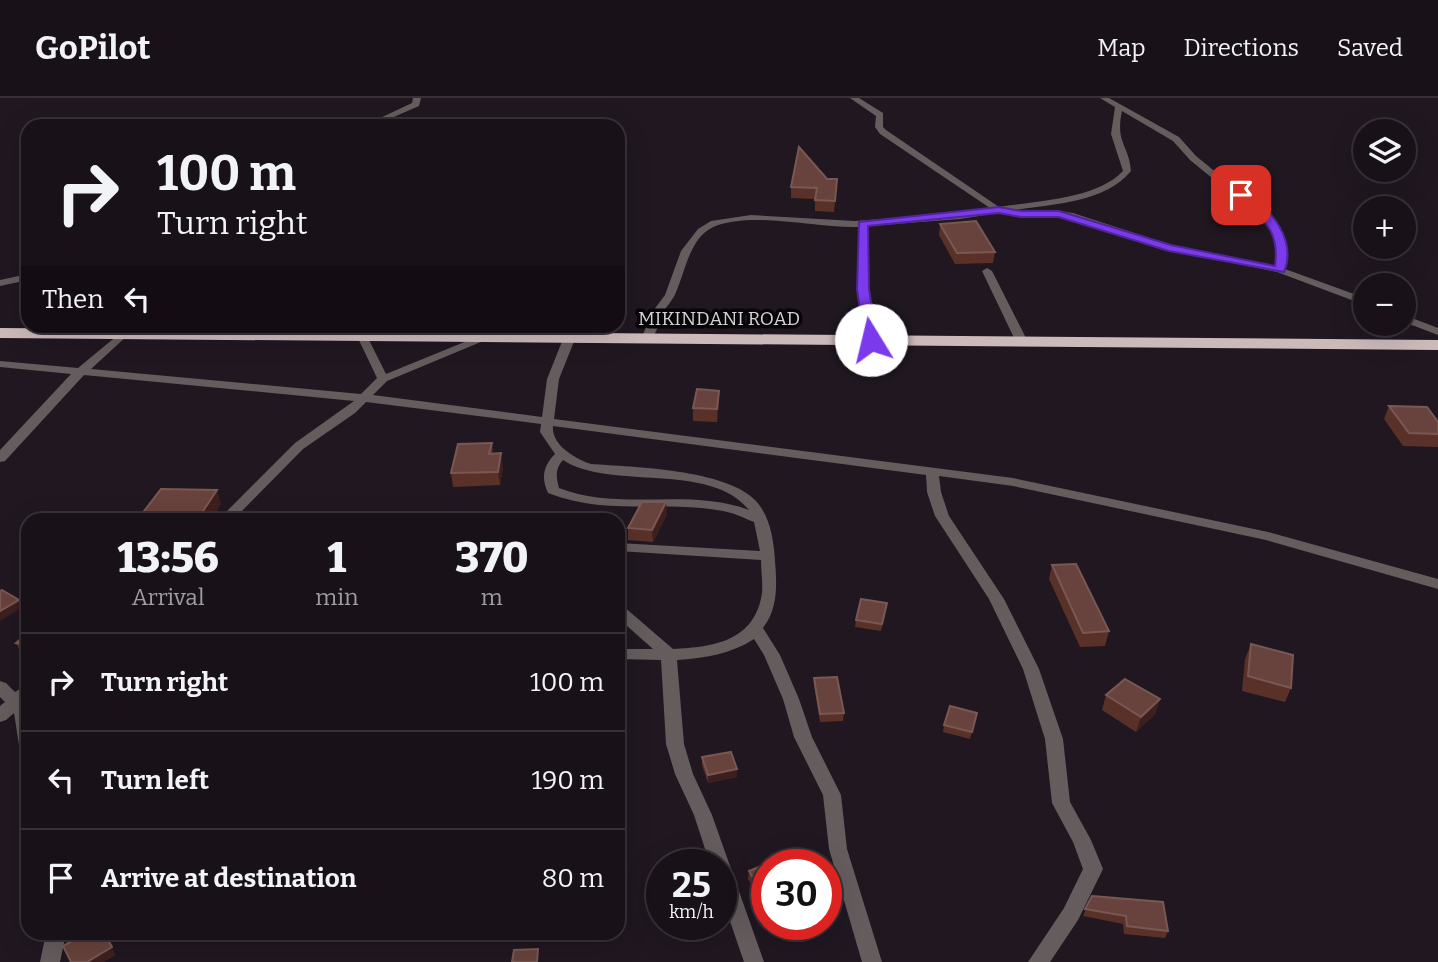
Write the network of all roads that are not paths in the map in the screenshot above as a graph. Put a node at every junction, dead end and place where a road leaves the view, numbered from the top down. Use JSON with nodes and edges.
{"nodes":[{"id":1,"x":417,"y":98,"type":"edge"},
{"id":2,"x":854,"y":98,"type":"edge"},
{"id":3,"x":1104,"y":98,"type":"edge"},
{"id":4,"x":1119,"y":106,"type":"junction"},
{"id":5,"x":384,"y":119,"type":"edge"},
{"id":6,"x":999,"y":210,"type":"junction"},
{"id":7,"x":863,"y":224,"type":"junction"},
{"id":8,"x":1280,"y":270,"type":"junction"},
{"id":9,"x":987,"y":271,"type":"dead end"},
{"id":10,"x":21,"y":278,"type":"edge"},
{"id":11,"x":0,"y":283,"type":"edge"},
{"id":12,"x":1353,"y":297,"type":"edge"},
{"id":13,"x":1416,"y":323,"type":"edge"},
{"id":14,"x":1438,"y":332,"type":"edge"},
{"id":15,"x":0,"y":333,"type":"edge"},
{"id":16,"x":124,"y":333,"type":"junction"},
{"id":17,"x":361,"y":334,"type":"junction"},
{"id":18,"x":484,"y":337,"type":"junction"},
{"id":19,"x":569,"y":339,"type":"junction"},
{"id":20,"x":647,"y":339,"type":"junction"},
{"id":21,"x":871,"y":340,"type":"junction"},
{"id":22,"x":1022,"y":342,"type":"junction"},
{"id":23,"x":1438,"y":345,"type":"edge"},
{"id":24,"x":0,"y":364,"type":"edge"},
{"id":25,"x":79,"y":373,"type":"junction"},
{"id":26,"x":383,"y":379,"type":"junction"},
{"id":27,"x":365,"y":398,"type":"junction"},
{"id":28,"x":548,"y":424,"type":"junction"},
{"id":29,"x":562,"y":454,"type":"junction"},
{"id":30,"x":0,"y":457,"type":"edge"},
{"id":31,"x":932,"y":471,"type":"junction"},
{"id":32,"x":233,"y":513,"type":"edge"},
{"id":33,"x":759,"y":519,"type":"junction"},
{"id":34,"x":625,"y":547,"type":"edge"},
{"id":35,"x":768,"y":556,"type":"junction"},
{"id":36,"x":1434,"y":585,"type":"edge"},
{"id":37,"x":625,"y":616,"type":"edge"},
{"id":38,"x":756,"y":629,"type":"junction"},
{"id":39,"x":625,"y":654,"type":"edge"},
{"id":40,"x":669,"y":654,"type":"junction"},
{"id":41,"x":0,"y":687,"type":"edge"},
{"id":42,"x":21,"y":695,"type":"edge"},
{"id":43,"x":21,"y":696,"type":"edge"},
{"id":44,"x":0,"y":716,"type":"edge"},
{"id":45,"x":715,"y":849,"type":"edge"},
{"id":46,"x":737,"y":912,"type":"edge"},
{"id":47,"x":55,"y":940,"type":"edge"},
{"id":48,"x":50,"y":962,"type":"edge"},
{"id":49,"x":754,"y":962,"type":"edge"},
{"id":50,"x":873,"y":962,"type":"edge"},
{"id":51,"x":1038,"y":962,"type":"edge"}],
"edges":[{"from":1,"to":5,"type":"street"},
{"from":2,"to":6,"type":"street"},
{"from":3,"to":4,"type":"street"},
{"from":4,"to":6,"type":"street"},
{"from":4,"to":8,"type":"street"},
{"from":6,"to":7,"type":"street"},
{"from":6,"to":8,"type":"street"},
{"from":7,"to":20,"type":"street"},
{"from":7,"to":21,"type":"street"},
{"from":8,"to":12,"type":"street"},
{"from":9,"to":22,"type":"street"},
{"from":10,"to":11,"type":"street"},
{"from":13,"to":14,"type":"street"},
{"from":15,"to":16,"type":"highway","name":"MIKINDANI ROAD"},
{"from":16,"to":17,"type":"highway","name":"MIKINDANI ROAD"},
{"from":16,"to":25,"type":"street"},
{"from":17,"to":18,"type":"highway","name":"MIKINDANI ROAD"},
{"from":17,"to":26,"type":"street"},
{"from":18,"to":19,"type":"highway","name":"MIKINDANI ROAD"},
{"from":18,"to":26,"type":"street"},
{"from":19,"to":20,"type":"highway","name":"MIKINDANI ROAD"},
{"from":19,"to":28,"type":"street"},
{"from":20,"to":21,"type":"highway","name":"MIKINDANI ROAD"},
{"from":21,"to":22,"type":"highway","name":"MIKINDANI ROAD"},
{"from":22,"to":23,"type":"highway","name":"MIKINDANI ROAD"},
{"from":24,"to":25,"type":"street"},
{"from":25,"to":27,"type":"street"},
{"from":25,"to":30,"type":"street"},
{"from":26,"to":27,"type":"street"},
{"from":27,"to":28,"type":"street"},
{"from":27,"to":32,"type":"street"},
{"from":28,"to":29,"type":"street"},
{"from":28,"to":31,"type":"street"},
{"from":29,"to":33,"type":"street"},
{"from":29,"to":33,"type":"street"},
{"from":31,"to":36,"type":"street"},
{"from":31,"to":51,"type":"street"},
{"from":33,"to":35,"type":"street"},
{"from":34,"to":35,"type":"street"},
{"from":35,"to":38,"type":"street"},
{"from":37,"to":40,"type":"street"},
{"from":38,"to":40,"type":"street"},
{"from":38,"to":50,"type":"street"},
{"from":39,"to":40,"type":"street"},
{"from":40,"to":45,"type":"street"},
{"from":41,"to":42,"type":"street"},
{"from":43,"to":44,"type":"street"},
{"from":46,"to":49,"type":"street"},
{"from":47,"to":48,"type":"street"}]}
